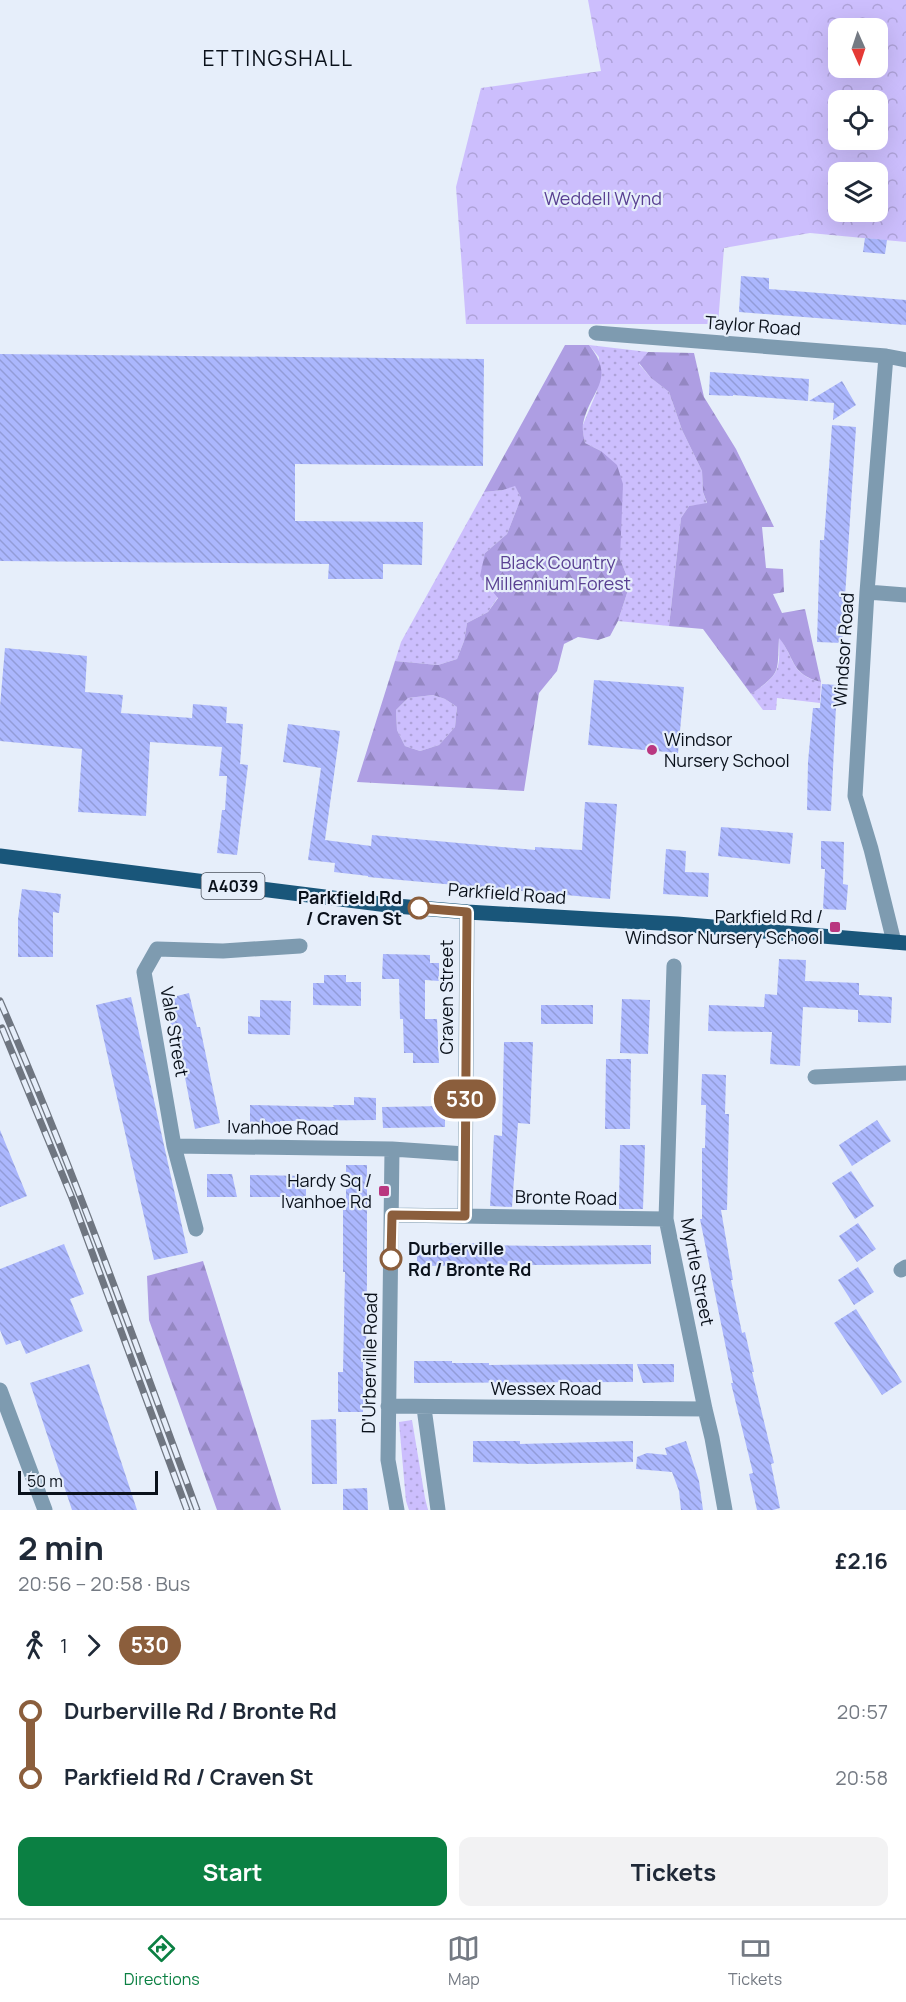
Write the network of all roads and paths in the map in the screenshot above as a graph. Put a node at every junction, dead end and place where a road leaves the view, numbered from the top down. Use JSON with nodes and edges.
{"nodes":[{"id":1,"x":597,"y":333,"type":"dead end"},
{"id":2,"x":886,"y":356,"type":"junction"},
{"id":3,"x":906,"y":360,"type":"edge"},
{"id":4,"x":867,"y":592,"type":"junction"},
{"id":5,"x":906,"y":595,"type":"edge"},
{"id":6,"x":0,"y":856,"type":"edge"},
{"id":7,"x":467,"y":912,"type":"junction"},
{"id":8,"x":900,"y":942,"type":"edge"},
{"id":9,"x":300,"y":946,"type":"dead end"},
{"id":10,"x":674,"y":966,"type":"dead end"},
{"id":11,"x":906,"y":1073,"type":"edge"},
{"id":12,"x":815,"y":1077,"type":"dead end"},
{"id":13,"x":174,"y":1146,"type":"junction"},
{"id":14,"x":392,"y":1149,"type":"junction"},
{"id":15,"x":465,"y":1154,"type":"junction"},
{"id":16,"x":392,"y":1215,"type":"junction"},
{"id":17,"x":465,"y":1216,"type":"junction"},
{"id":18,"x":666,"y":1219,"type":"junction"},
{"id":19,"x":196,"y":1229,"type":"dead end"},
{"id":20,"x":0,"y":1390,"type":"edge"},
{"id":21,"x":388,"y":1406,"type":"junction"},
{"id":22,"x":424,"y":1408,"type":"junction"},
{"id":23,"x":705,"y":1409,"type":"junction"},
{"id":24,"x":45,"y":1510,"type":"edge"},
{"id":25,"x":397,"y":1510,"type":"edge"},
{"id":26,"x":438,"y":1510,"type":"edge"},
{"id":27,"x":724,"y":1510,"type":"edge"}],
"edges":[{"from":1,"to":2,"type":"street","name":"Taylor Road"},
{"from":2,"to":3,"type":"street","name":"Taylor Road"},
{"from":2,"to":4,"type":"street","name":"Windsor Road"},
{"from":4,"to":5,"type":"street"},
{"from":4,"to":8,"type":"street","name":"Windsor Road"},
{"from":6,"to":7,"type":"main road","name":"Parkfield Road","number":"A4039"},
{"from":7,"to":8,"type":"main road","name":"Parkfield Road","number":"A4039"},
{"from":7,"to":15,"type":"street","name":"Craven Street"},
{"from":9,"to":13,"type":"street","name":"Vale Street"},
{"from":10,"to":18,"type":"street","name":"Myrtle Street"},
{"from":11,"to":12,"type":"street"},
{"from":13,"to":14,"type":"street","name":"Ivanhoe Road"},
{"from":13,"to":19,"type":"street","name":"Vale Street"},
{"from":14,"to":15,"type":"street","name":"Ivanhoe Road"},
{"from":14,"to":16,"type":"street","name":"D'Urberville Road"},
{"from":15,"to":17,"type":"street","name":"Craven Street"},
{"from":16,"to":17,"type":"street","name":"Bronte Road"},
{"from":16,"to":21,"type":"street","name":"D'Urberville Road"},
{"from":17,"to":18,"type":"street","name":"Bronte Road"},
{"from":18,"to":23,"type":"street","name":"Myrtle Street"},
{"from":20,"to":24,"type":"street"},
{"from":21,"to":22,"type":"street","name":"Wessex Road"},
{"from":21,"to":25,"type":"street","name":"D'Urberville Road"},
{"from":22,"to":23,"type":"street","name":"Wessex Road"},
{"from":22,"to":26,"type":"street"},
{"from":23,"to":27,"type":"street","name":"Myrtle Street"}]}
